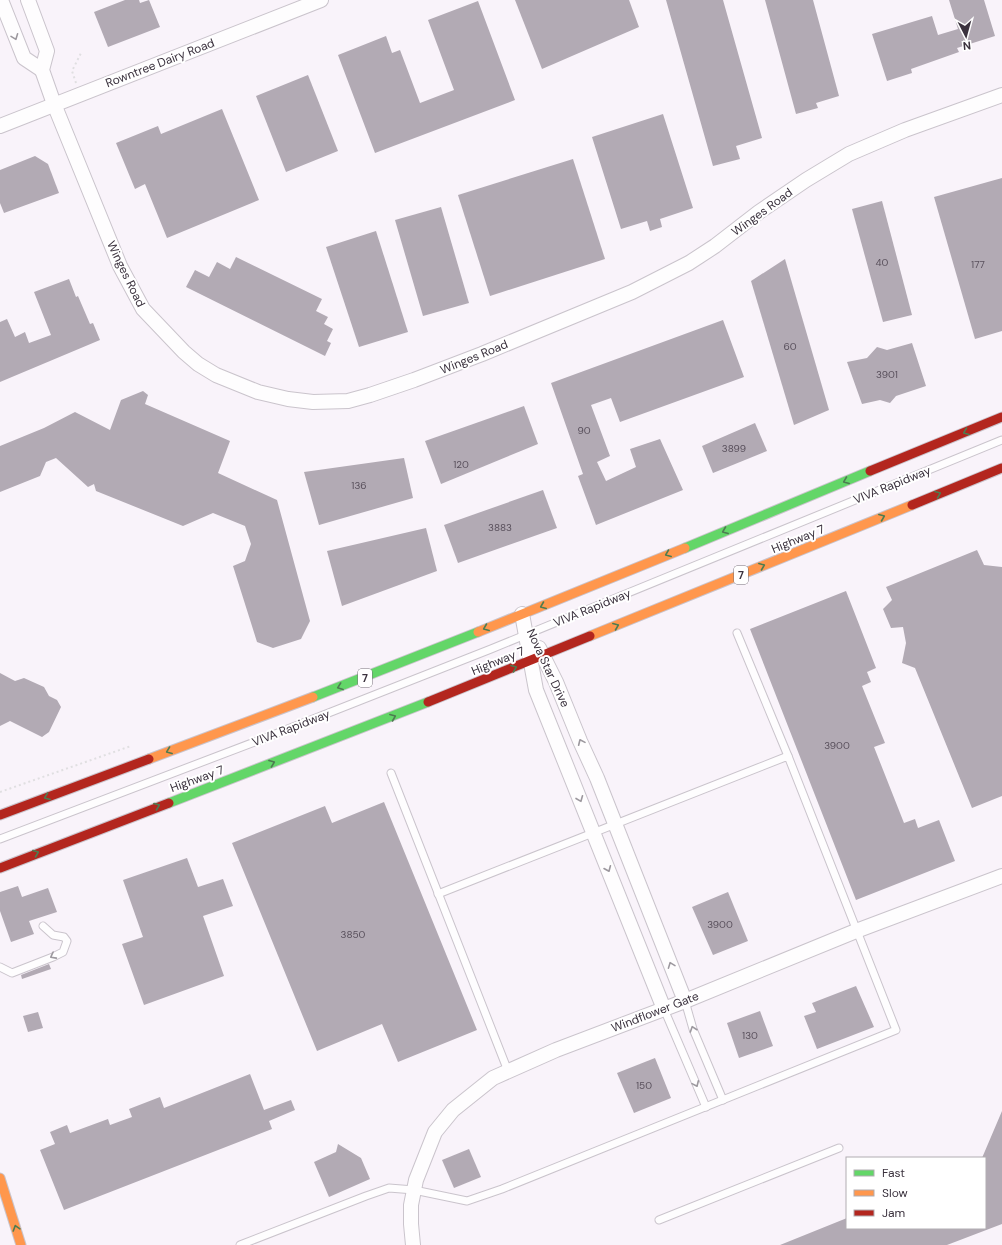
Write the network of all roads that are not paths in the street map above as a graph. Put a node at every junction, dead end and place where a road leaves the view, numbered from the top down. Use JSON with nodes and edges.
{"nodes":[{"id":1,"x":2,"y":0,"type":"edge"},
{"id":2,"x":28,"y":0,"type":"edge"},
{"id":3,"x":320,"y":0,"type":"edge"},
{"id":4,"x":42,"y":70,"type":"junction"},
{"id":5,"x":1002,"y":95,"type":"edge"},
{"id":6,"x":54,"y":104,"type":"junction"},
{"id":7,"x":0,"y":126,"type":"edge"},
{"id":8,"x":1002,"y":417,"type":"edge"},
{"id":9,"x":1002,"y":440,"type":"edge"},
{"id":10,"x":1002,"y":468,"type":"edge"},
{"id":11,"x":522,"y":614,"type":"junction"},
{"id":12,"x":737,"y":633,"type":"dead end"},
{"id":13,"x":529,"y":634,"type":"junction"},
{"id":14,"x":537,"y":659,"type":"junction"},
{"id":15,"x":788,"y":756,"type":"junction"},
{"id":16,"x":391,"y":773,"type":"dead end"},
{"id":17,"x":0,"y":815,"type":"edge"},
{"id":18,"x":615,"y":824,"type":"junction"},
{"id":19,"x":593,"y":833,"type":"junction"},
{"id":20,"x":0,"y":839,"type":"edge"},
{"id":21,"x":0,"y":868,"type":"edge"},
{"id":22,"x":1002,"y":876,"type":"edge"},
{"id":23,"x":438,"y":894,"type":"junction"},
{"id":24,"x":43,"y":926,"type":"dead end"},
{"id":25,"x":856,"y":931,"type":"junction"},
{"id":26,"x":0,"y":967,"type":"edge"},
{"id":27,"x":685,"y":1001,"type":"junction"},
{"id":28,"x":664,"y":1009,"type":"junction"},
{"id":29,"x":508,"y":1071,"type":"junction"},
{"id":30,"x":723,"y":1100,"type":"junction"},
{"id":31,"x":706,"y":1107,"type":"junction"},
{"id":32,"x":839,"y":1148,"type":"dead end"},
{"id":33,"x":0,"y":1178,"type":"edge"},
{"id":34,"x":414,"y":1190,"type":"junction"},
{"id":35,"x":5,"y":1214,"type":"edge"},
{"id":36,"x":659,"y":1220,"type":"dead end"},
{"id":37,"x":21,"y":1245,"type":"edge"},
{"id":38,"x":240,"y":1245,"type":"edge"},
{"id":39,"x":413,"y":1245,"type":"edge"}],
"edges":[{"from":1,"to":4,"type":"street","one_way":true},
{"from":2,"to":4,"type":"street"},
{"from":3,"to":6,"type":"street","name":"Rowntree Dairy Road"},
{"from":4,"to":6,"type":"street","name":"Winges Road"},
{"from":5,"to":6,"type":"street","name":"Winges Road"},
{"from":6,"to":7,"type":"street","name":"Rowntree Dairy Road"},
{"from":8,"to":11,"type":"main road","number":"7","one_way":true},
{"from":9,"to":13,"type":"lane","name":"VIVA Rapidway"},
{"from":14,"to":10,"type":"main road","name":"Highway 7","number":"7","one_way":true},
{"from":11,"to":13,"type":"street","name":"Nova Star Drive"},
{"from":11,"to":17,"type":"main road","number":"7","one_way":true},
{"from":12,"to":15,"type":"lane"},
{"from":13,"to":14,"type":"street","name":"Nova Star Drive"},
{"from":13,"to":20,"type":"lane","name":"VIVA Rapidway"},
{"from":18,"to":14,"type":"street","name":"Nova Star Drive","one_way":true},
{"from":14,"to":19,"type":"street","name":"Nova Star Drive","one_way":true},
{"from":21,"to":14,"type":"main road","name":"Highway 7","number":"7","one_way":true},
{"from":15,"to":18,"type":"lane"},
{"from":15,"to":25,"type":"lane"},
{"from":16,"to":23,"type":"lane"},
{"from":18,"to":19,"type":"lane"},
{"from":27,"to":18,"type":"street","name":"Nova Star Drive","one_way":true},
{"from":19,"to":23,"type":"lane"},
{"from":19,"to":28,"type":"street","name":"Nova Star Drive","one_way":true},
{"from":22,"to":25,"type":"street","name":"Windflower Gate"},
{"from":23,"to":29,"type":"lane"},
{"from":24,"to":26,"type":"lane","one_way":true},
{"from":25,"to":27,"type":"street","name":"Windflower Gate"},
{"from":25,"to":30,"type":"lane"},
{"from":27,"to":28,"type":"street","name":"Windflower Gate"},
{"from":30,"to":27,"type":"lane","one_way":true},
{"from":28,"to":29,"type":"street","name":"Windflower Gate"},
{"from":28,"to":31,"type":"lane","one_way":true},
{"from":29,"to":34,"type":"street","name":"Windflower Gate"},
{"from":30,"to":31,"type":"lane"},
{"from":31,"to":34,"type":"lane"},
{"from":32,"to":36,"type":"lane"},
{"from":33,"to":35,"type":"main road"},
{"from":34,"to":38,"type":"lane"},
{"from":34,"to":39,"type":"street","name":"Windflower Gate"},
{"from":37,"to":35,"type":"main road","one_way":true}]}
